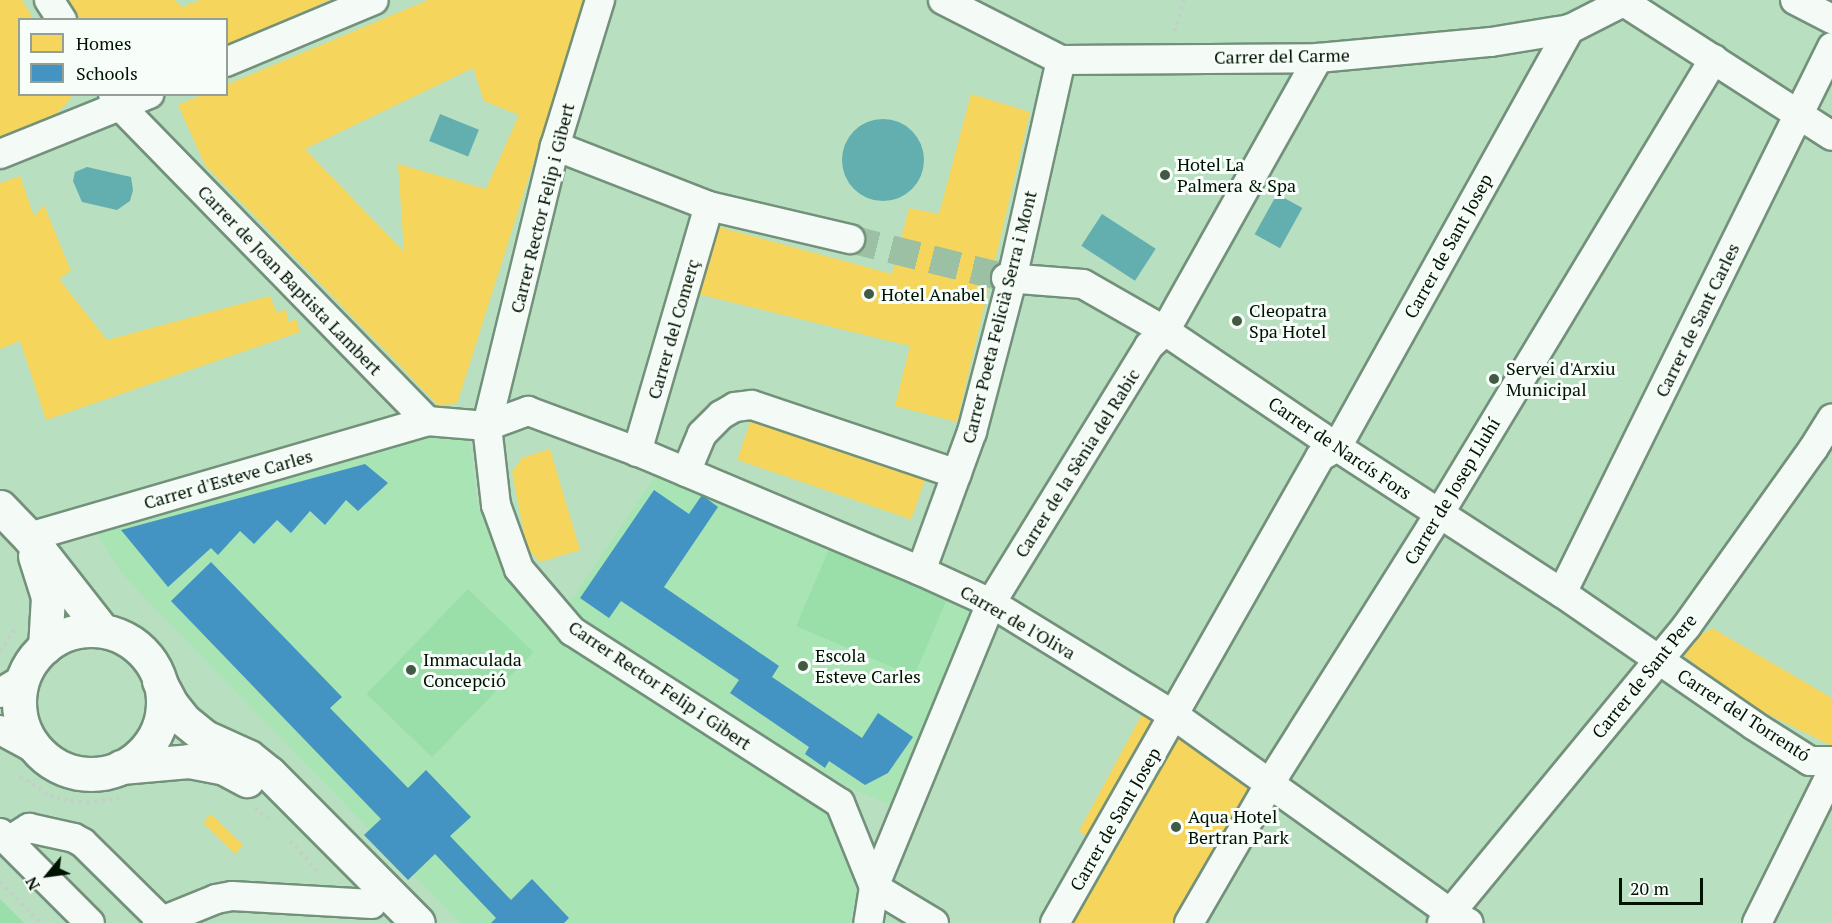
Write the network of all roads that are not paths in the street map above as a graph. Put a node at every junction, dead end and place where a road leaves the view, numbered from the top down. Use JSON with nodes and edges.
{"nodes":[{"id":1,"x":49,"y":0,"type":"edge"},
{"id":2,"x":374,"y":0,"type":"edge"},
{"id":3,"x":600,"y":0,"type":"edge"},
{"id":4,"x":943,"y":0,"type":"edge"},
{"id":5,"x":1795,"y":0,"type":"edge"},
{"id":6,"x":1625,"y":1,"type":"edge"},
{"id":7,"x":61,"y":18,"type":"edge"},
{"id":8,"x":1832,"y":19,"type":"edge"},
{"id":9,"x":1570,"y":28,"type":"junction"},
{"id":10,"x":1832,"y":47,"type":"edge"},
{"id":11,"x":1318,"y":58,"type":"junction"},
{"id":12,"x":1714,"y":59,"type":"junction"},
{"id":13,"x":1061,"y":60,"type":"junction"},
{"id":14,"x":228,"y":61,"type":"edge"},
{"id":15,"x":138,"y":96,"type":"edge"},
{"id":16,"x":117,"y":100,"type":"edge"},
{"id":17,"x":1799,"y":115,"type":"junction"},
{"id":18,"x":1832,"y":136,"type":"edge"},
{"id":19,"x":555,"y":146,"type":"junction"},
{"id":20,"x":0,"y":154,"type":"edge"},
{"id":21,"x":709,"y":206,"type":"junction"},
{"id":22,"x":850,"y":239,"type":"tunnel mouth"},
{"id":23,"x":1009,"y":278,"type":"junction"},
{"id":24,"x":1165,"y":331,"type":"junction"},
{"id":25,"x":1832,"y":418,"type":"edge"},
{"id":26,"x":427,"y":421,"type":"junction"},
{"id":27,"x":487,"y":426,"type":"junction"},
{"id":28,"x":637,"y":452,"type":"junction"},
{"id":29,"x":1328,"y":452,"type":"junction"},
{"id":30,"x":1822,"y":453,"type":"edge"},
{"id":31,"x":686,"y":472,"type":"junction"},
{"id":32,"x":957,"y":474,"type":"junction"},
{"id":33,"x":0,"y":507,"type":"edge"},
{"id":34,"x":1439,"y":514,"type":"junction"},
{"id":35,"x":29,"y":537,"type":"junction"},
{"id":36,"x":921,"y":571,"type":"junction"},
{"id":37,"x":1562,"y":593,"type":"junction"},
{"id":38,"x":991,"y":603,"type":"junction"},
{"id":39,"x":102,"y":630,"type":"junction"},
{"id":40,"x":45,"y":648,"type":"junction"},
{"id":41,"x":1659,"y":660,"type":"junction"},
{"id":42,"x":159,"y":681,"type":"junction"},
{"id":43,"x":11,"y":686,"type":"edge"},
{"id":44,"x":1175,"y":716,"type":"junction"},
{"id":45,"x":0,"y":730,"type":"edge"},
{"id":46,"x":25,"y":760,"type":"junction"},
{"id":47,"x":1832,"y":761,"type":"edge"},
{"id":48,"x":1832,"y":772,"type":"edge"},
{"id":49,"x":126,"y":781,"type":"junction"},
{"id":50,"x":1270,"y":783,"type":"junction"},
{"id":51,"x":4,"y":837,"type":"edge"},
{"id":52,"x":874,"y":887,"type":"junction"},
{"id":53,"x":381,"y":913,"type":"edge"},
{"id":54,"x":1454,"y":920,"type":"edge"},
{"id":55,"x":159,"y":922,"type":"edge"},
{"id":56,"x":90,"y":923,"type":"edge"},
{"id":57,"x":418,"y":923,"type":"edge"},
{"id":58,"x":868,"y":923,"type":"edge"},
{"id":59,"x":934,"y":923,"type":"edge"},
{"id":60,"x":1055,"y":923,"type":"edge"},
{"id":61,"x":1189,"y":923,"type":"edge"},
{"id":62,"x":1758,"y":923,"type":"edge"}],
"edges":[{"from":1,"to":7,"type":"street"},
{"from":2,"to":14,"type":"street"},
{"from":3,"to":19,"type":"street","name":"Carrer Rector Felip i Gibert"},
{"from":4,"to":13,"type":"street","name":"Carrer del Carme"},
{"from":5,"to":8,"type":"street"},
{"from":6,"to":9,"type":"street","name":"Carrer del Carme"},
{"from":6,"to":12,"type":"street"},
{"from":9,"to":11,"type":"street","name":"Carrer del Carme"},
{"from":9,"to":29,"type":"street","name":"Carrer de Sant Josep"},
{"from":10,"to":17,"type":"street","name":"Carrer de Sant Carles"},
{"from":11,"to":13,"type":"street","name":"Carrer del Carme"},
{"from":11,"to":24,"type":"street","name":"Carrer de la Sènia del Rabic"},
{"from":12,"to":17,"type":"street"},
{"from":12,"to":34,"type":"street","name":"Carrer de Josep Lluhí"},
{"from":13,"to":23,"type":"street","name":"Carrer Poeta Felicià Serra i Mont"},
{"from":15,"to":16,"type":"street"},
{"from":16,"to":20,"type":"street"},
{"from":16,"to":26,"type":"street","name":"Carrer de Joan Baptista Lambert"},
{"from":17,"to":18,"type":"street"},
{"from":17,"to":37,"type":"street","name":"Carrer de Sant Carles"},
{"from":19,"to":21,"type":"street"},
{"from":19,"to":27,"type":"street","name":"Carrer Rector Felip i Gibert"},
{"from":21,"to":22,"type":"street"},
{"from":21,"to":28,"type":"street","name":"Carrer del Comerç"},
{"from":23,"to":24,"type":"street","name":"Carrer de Narcís Fors"},
{"from":23,"to":32,"type":"street","name":"Carrer Poeta Felicià Serra i Mont"},
{"from":24,"to":29,"type":"street","name":"Carrer de Narcís Fors"},
{"from":24,"to":38,"type":"street","name":"Carrer de la Sènia del Rabic"},
{"from":25,"to":30,"type":"street","name":"Carrer de Sant Pere"},
{"from":26,"to":27,"type":"street"},
{"from":26,"to":35,"type":"street","name":"Carrer d'Esteve Carles"},
{"from":27,"to":28,"type":"street","name":"Carrer de l'Oliva"},
{"from":27,"to":52,"type":"street","name":"Carrer Rector Felip i Gibert"},
{"from":28,"to":31,"type":"street","name":"Carrer de l'Oliva"},
{"from":29,"to":34,"type":"street","name":"Carrer de Narcís Fors"},
{"from":29,"to":44,"type":"street","name":"Carrer de Sant Josep"},
{"from":30,"to":41,"type":"street","name":"Carrer de Sant Pere"},
{"from":31,"to":32,"type":"street"},
{"from":31,"to":36,"type":"street","name":"Carrer de l'Oliva"},
{"from":32,"to":36,"type":"street","name":"Carrer Poeta Felicià Serra i Mont"},
{"from":33,"to":35,"type":"main road"},
{"from":34,"to":37,"type":"street","name":"Carrer de Narcís Fors"},
{"from":34,"to":50,"type":"street","name":"Carrer de Josep Lluhí"},
{"from":35,"to":39,"type":"main road"},
{"from":35,"to":40,"type":"main road"},
{"from":36,"to":38,"type":"street","name":"Carrer de l'Oliva"},
{"from":37,"to":41,"type":"street","name":"Carrer de Narcís Fors"},
{"from":38,"to":44,"type":"street","name":"Carrer de l'Oliva"},
{"from":38,"to":52,"type":"street","name":"Carrer de la Sènia del Rabic"},
{"from":39,"to":40,"type":"main road"},
{"from":39,"to":42,"type":"main road"},
{"from":40,"to":43,"type":"main road"},
{"from":41,"to":47,"type":"street","name":"Carrer del Torrentó"},
{"from":41,"to":54,"type":"street","name":"Carrer de Sant Pere"},
{"from":42,"to":49,"type":"main road"},
{"from":42,"to":57,"type":"main road"},
{"from":43,"to":46,"type":"main road"},
{"from":44,"to":50,"type":"street","name":"Carrer de l'Oliva"},
{"from":44,"to":60,"type":"street","name":"Carrer de Sant Josep"},
{"from":45,"to":46,"type":"street"},
{"from":46,"to":49,"type":"main road"},
{"from":48,"to":62,"type":"street"},
{"from":49,"to":53,"type":"main road"},
{"from":50,"to":54,"type":"street","name":"Carrer de l'Oliva"},
{"from":50,"to":61,"type":"street","name":"Carrer de Josep Lluhí"},
{"from":51,"to":55,"type":"street"},
{"from":51,"to":56,"type":"street"},
{"from":52,"to":58,"type":"street"},
{"from":52,"to":59,"type":"street"},
{"from":53,"to":55,"type":"street"}]}
